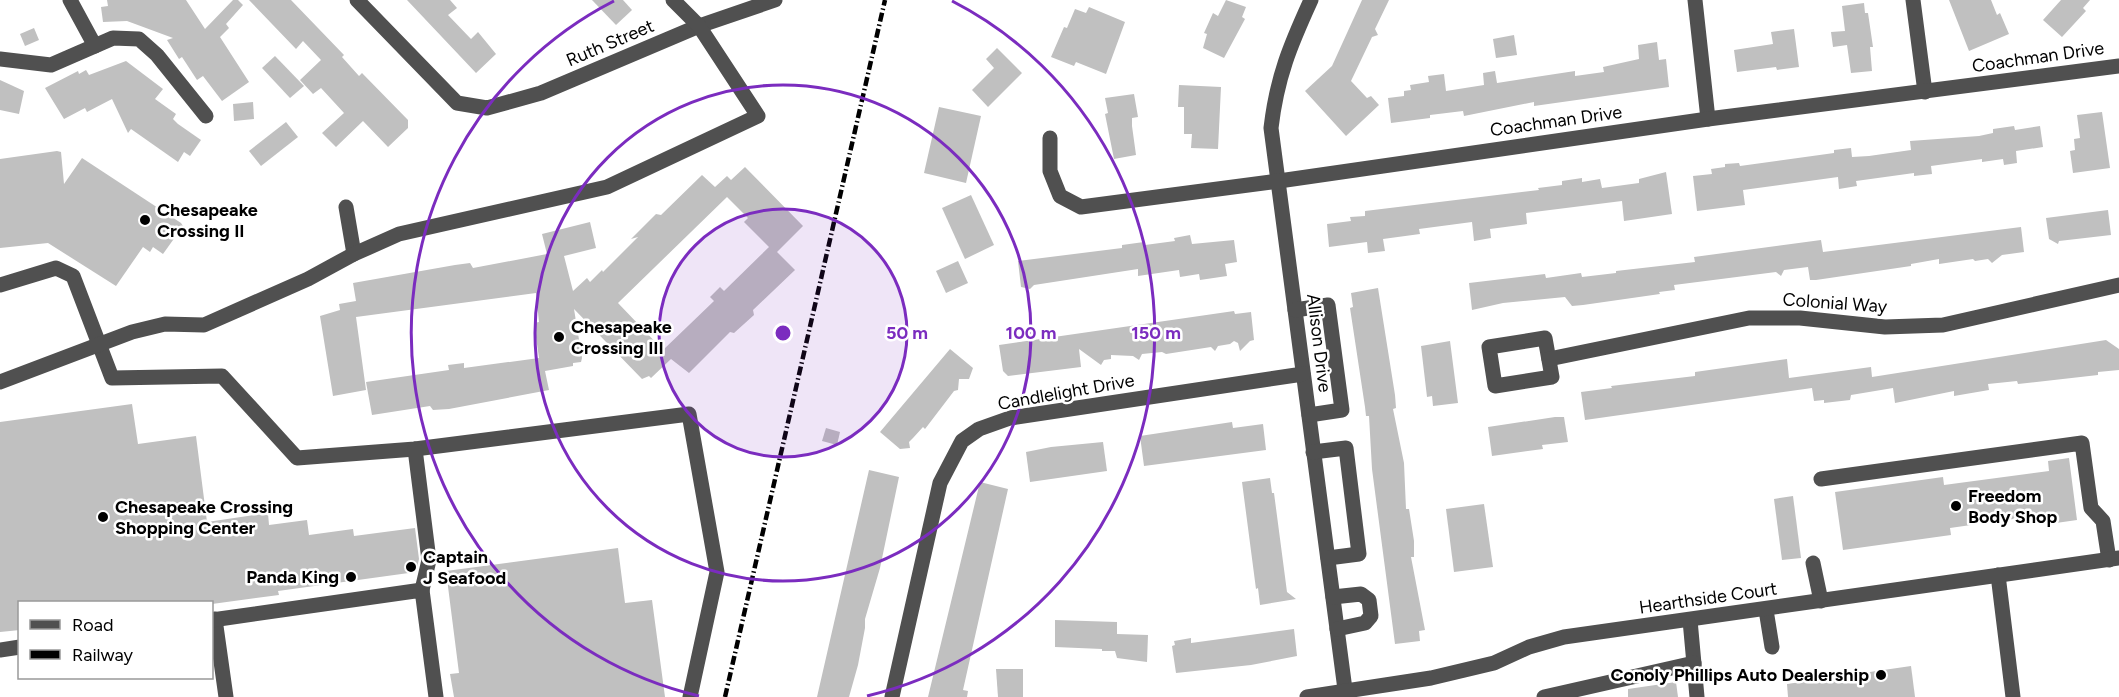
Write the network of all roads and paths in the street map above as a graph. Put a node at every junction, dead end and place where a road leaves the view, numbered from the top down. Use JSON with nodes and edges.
{"nodes":[{"id":1,"x":70,"y":0,"type":"edge"},
{"id":2,"x":357,"y":0,"type":"edge"},
{"id":3,"x":673,"y":0,"type":"edge"},
{"id":4,"x":775,"y":0,"type":"edge"},
{"id":5,"x":1311,"y":0,"type":"edge"},
{"id":6,"x":1695,"y":0,"type":"edge"},
{"id":7,"x":1913,"y":0,"type":"edge"},
{"id":8,"x":699,"y":26,"type":"junction"},
{"id":9,"x":95,"y":46,"type":"junction"},
{"id":10,"x":0,"y":59,"type":"edge"},
{"id":11,"x":2119,"y":66,"type":"edge"},
{"id":12,"x":1925,"y":92,"type":"junction"},
{"id":13,"x":206,"y":116,"type":"dead end"},
{"id":14,"x":1708,"y":119,"type":"junction"},
{"id":15,"x":1050,"y":138,"type":"dead end"},
{"id":16,"x":1279,"y":181,"type":"junction"},
{"id":17,"x":346,"y":207,"type":"dead end"},
{"id":18,"x":354,"y":254,"type":"junction"},
{"id":19,"x":0,"y":285,"type":"edge"},
{"id":20,"x":2119,"y":285,"type":"edge"},
{"id":21,"x":1295,"y":310,"type":"junction"},
{"id":22,"x":98,"y":343,"type":"junction"},
{"id":23,"x":1549,"y":358,"type":"junction"},
{"id":24,"x":1303,"y":374,"type":"junction"},
{"id":25,"x":0,"y":382,"type":"edge"},
{"id":26,"x":1309,"y":415,"type":"junction"},
{"id":27,"x":415,"y":449,"type":"junction"},
{"id":28,"x":1313,"y":452,"type":"junction"},
{"id":29,"x":1821,"y":479,"type":"dead end"},
{"id":30,"x":1328,"y":558,"type":"junction"},
{"id":31,"x":2114,"y":559,"type":"edge"},
{"id":32,"x":1813,"y":563,"type":"dead end"},
{"id":33,"x":1998,"y":575,"type":"junction"},
{"id":34,"x":423,"y":590,"type":"junction"},
{"id":35,"x":1333,"y":597,"type":"junction"},
{"id":36,"x":1821,"y":601,"type":"junction"},
{"id":37,"x":1766,"y":610,"type":"junction"},
{"id":38,"x":213,"y":619,"type":"edge"},
{"id":39,"x":1690,"y":620,"type":"junction"},
{"id":40,"x":1337,"y":629,"type":"junction"},
{"id":41,"x":18,"y":647,"type":"edge"},
{"id":42,"x":1772,"y":647,"type":"dead end"},
{"id":43,"x":0,"y":650,"type":"edge"},
{"id":44,"x":1694,"y":663,"type":"junction"},
{"id":45,"x":1346,"y":694,"type":"edge"},
{"id":46,"x":226,"y":697,"type":"edge"},
{"id":47,"x":436,"y":697,"type":"edge"},
{"id":48,"x":690,"y":697,"type":"edge"},
{"id":49,"x":892,"y":697,"type":"edge"},
{"id":50,"x":1307,"y":697,"type":"edge"},
{"id":51,"x":1544,"y":697,"type":"edge"},
{"id":52,"x":1697,"y":697,"type":"edge"},
{"id":53,"x":2013,"y":697,"type":"edge"}],
"edges":[{"from":1,"to":9,"type":"street"},
{"from":2,"to":8,"type":"street","name":"Ruth Street"},
{"from":3,"to":8,"type":"street"},
{"from":4,"to":8,"type":"street","name":"Ruth Street"},
{"from":5,"to":16,"type":"street","name":"Allison Drive"},
{"from":6,"to":14,"type":"street"},
{"from":7,"to":12,"type":"street"},
{"from":8,"to":18,"type":"street"},
{"from":9,"to":10,"type":"street"},
{"from":9,"to":13,"type":"street"},
{"from":11,"to":12,"type":"street","name":"Coachman Drive"},
{"from":12,"to":14,"type":"street","name":"Coachman Drive"},
{"from":14,"to":16,"type":"street","name":"Coachman Drive"},
{"from":15,"to":16,"type":"street","name":"Coachman Drive"},
{"from":16,"to":21,"type":"street","name":"Allison Drive"},
{"from":17,"to":18,"type":"street"},
{"from":18,"to":22,"type":"street"},
{"from":19,"to":22,"type":"street"},
{"from":20,"to":23,"type":"street","name":"Colonial Way"},
{"from":21,"to":24,"type":"street","name":"Allison Drive"},
{"from":21,"to":26,"type":"street"},
{"from":22,"to":25,"type":"street"},
{"from":22,"to":27,"type":"street"},
{"from":23,"to":23,"type":"street"},
{"from":24,"to":26,"type":"street","name":"Allison Drive"},
{"from":24,"to":49,"type":"street","name":"Candlelight Drive"},
{"from":26,"to":28,"type":"street","name":"Allison Drive"},
{"from":27,"to":34,"type":"street"},
{"from":27,"to":48,"type":"street"},
{"from":28,"to":30,"type":"street","name":"Allison Drive"},
{"from":28,"to":30,"type":"street"},
{"from":29,"to":31,"type":"street"},
{"from":30,"to":35,"type":"street","name":"Allison Drive"},
{"from":31,"to":33,"type":"street","name":"Hearthside Court"},
{"from":32,"to":36,"type":"street"},
{"from":33,"to":36,"type":"street","name":"Hearthside Court"},
{"from":33,"to":53,"type":"street"},
{"from":34,"to":38,"type":"street"},
{"from":34,"to":47,"type":"street"},
{"from":35,"to":40,"type":"street","name":"Allison Drive"},
{"from":35,"to":40,"type":"street"},
{"from":36,"to":37,"type":"street","name":"Hearthside Court"},
{"from":37,"to":39,"type":"street","name":"Hearthside Court"},
{"from":37,"to":42,"type":"street"},
{"from":38,"to":46,"type":"street"},
{"from":39,"to":44,"type":"street"},
{"from":39,"to":45,"type":"street","name":"Hearthside Court"},
{"from":40,"to":45,"type":"street","name":"Allison Drive"},
{"from":41,"to":43,"type":"street"},
{"from":44,"to":51,"type":"street"},
{"from":44,"to":52,"type":"street"},
{"from":45,"to":50,"type":"street","name":"Hearthside Court"}]}
